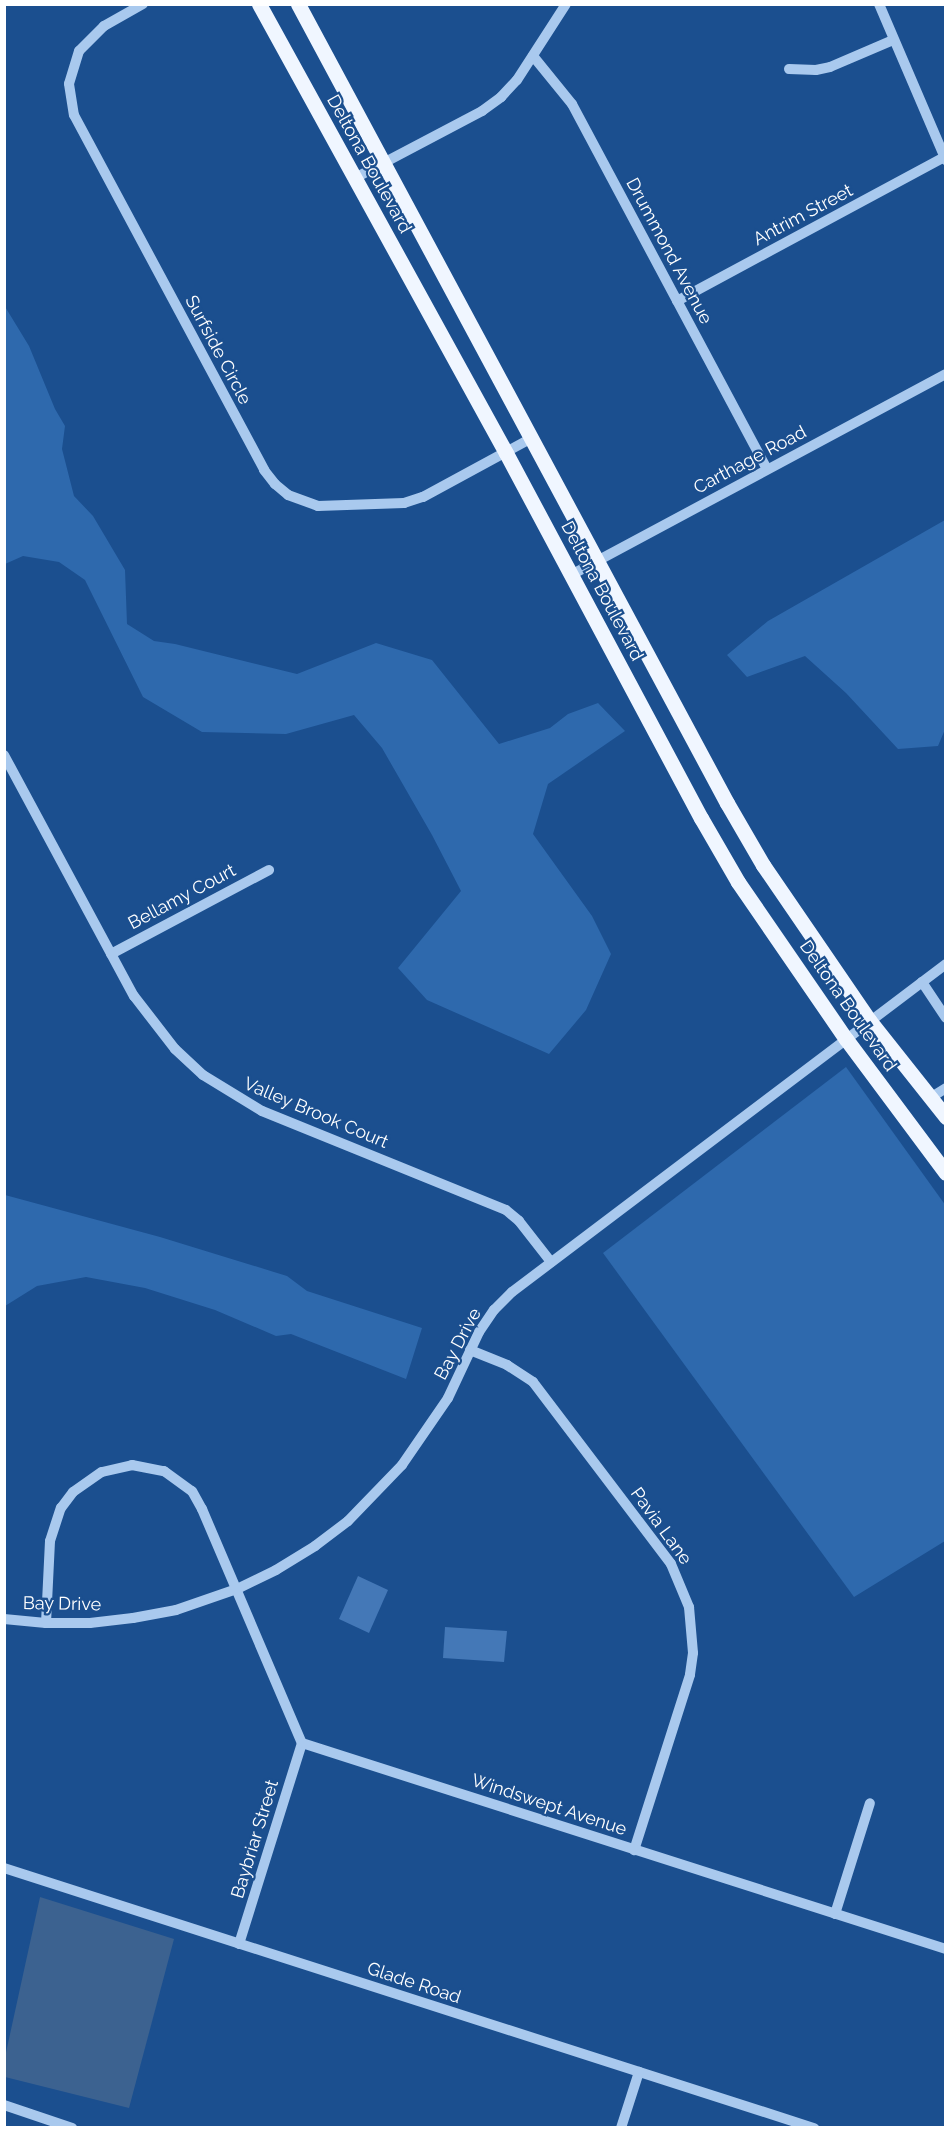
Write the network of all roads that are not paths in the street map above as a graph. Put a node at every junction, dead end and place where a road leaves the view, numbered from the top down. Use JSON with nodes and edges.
{"nodes":[{"id":1,"x":143,"y":4,"type":"edge"},
{"id":2,"x":259,"y":4,"type":"edge"},
{"id":3,"x":298,"y":4,"type":"edge"},
{"id":4,"x":566,"y":4,"type":"edge"},
{"id":5,"x":879,"y":4,"type":"edge"},
{"id":6,"x":893,"y":40,"type":"junction"},
{"id":7,"x":533,"y":56,"type":"junction"},
{"id":8,"x":789,"y":69,"type":"dead end"},
{"id":9,"x":945,"y":159,"type":"edge"},
{"id":10,"x":383,"y":164,"type":"junction"},
{"id":11,"x":355,"y":178,"type":"junction"},
{"id":12,"x":677,"y":301,"type":"junction"},
{"id":13,"x":945,"y":375,"type":"edge"},
{"id":14,"x":530,"y":439,"type":"junction"},
{"id":15,"x":506,"y":453,"type":"junction"},
{"id":16,"x":767,"y":469,"type":"junction"},
{"id":17,"x":598,"y":561,"type":"junction"},
{"id":18,"x":571,"y":575,"type":"junction"},
{"id":19,"x":4,"y":755,"type":"edge"},
{"id":20,"x":269,"y":870,"type":"dead end"},
{"id":21,"x":111,"y":954,"type":"junction"},
{"id":22,"x":945,"y":964,"type":"edge"},
{"id":23,"x":922,"y":982,"type":"junction"},
{"id":24,"x":945,"y":1018,"type":"edge"},
{"id":25,"x":869,"y":1020,"type":"junction"},
{"id":26,"x":846,"y":1039,"type":"junction"},
{"id":27,"x":945,"y":1088,"type":"edge"},
{"id":28,"x":930,"y":1098,"type":"junction"},
{"id":29,"x":945,"y":1117,"type":"edge"},
{"id":30,"x":945,"y":1173,"type":"edge"},
{"id":31,"x":551,"y":1262,"type":"junction"},
{"id":32,"x":470,"y":1350,"type":"junction"},
{"id":33,"x":237,"y":1589,"type":"junction"},
{"id":34,"x":4,"y":1619,"type":"edge"},
{"id":35,"x":46,"y":1623,"type":"junction"},
{"id":36,"x":302,"y":1743,"type":"junction"},
{"id":37,"x":870,"y":1803,"type":"dead end"},
{"id":38,"x":634,"y":1850,"type":"junction"},
{"id":39,"x":4,"y":1868,"type":"edge"},
{"id":40,"x":835,"y":1914,"type":"junction"},
{"id":41,"x":239,"y":1944,"type":"junction"},
{"id":42,"x":945,"y":1949,"type":"edge"},
{"id":43,"x":639,"y":2072,"type":"junction"},
{"id":44,"x":4,"y":2105,"type":"edge"},
{"id":45,"x":72,"y":2127,"type":"edge"},
{"id":46,"x":621,"y":2127,"type":"edge"},
{"id":47,"x":814,"y":2127,"type":"edge"}],
"edges":[{"from":1,"to":15,"type":"street","name":"Surfside Circle"},
{"from":2,"to":11,"type":"main road","name":"Deltona Boulevard"},
{"from":3,"to":10,"type":"main road","name":"Deltona Boulevard"},
{"from":4,"to":7,"type":"street"},
{"from":5,"to":6,"type":"street"},
{"from":6,"to":8,"type":"street"},
{"from":6,"to":9,"type":"street"},
{"from":7,"to":10,"type":"street"},
{"from":7,"to":12,"type":"street","name":"Drummond Avenue"},
{"from":9,"to":12,"type":"street","name":"Antrim Street"},
{"from":10,"to":11,"type":"street"},
{"from":10,"to":14,"type":"main road","name":"Deltona Boulevard"},
{"from":11,"to":15,"type":"main road","name":"Deltona Boulevard"},
{"from":12,"to":16,"type":"street","name":"Drummond Avenue"},
{"from":13,"to":16,"type":"street","name":"Carthage Road"},
{"from":14,"to":15,"type":"street","name":"Surfside Circle"},
{"from":14,"to":17,"type":"main road","name":"Deltona Boulevard"},
{"from":15,"to":18,"type":"main road","name":"Deltona Boulevard"},
{"from":16,"to":17,"type":"street","name":"Carthage Road"},
{"from":17,"to":18,"type":"street","name":"Carthage Road"},
{"from":17,"to":25,"type":"main road","name":"Deltona Boulevard"},
{"from":18,"to":26,"type":"main road","name":"Deltona Boulevard"},
{"from":19,"to":21,"type":"street","name":"Valley Brook Court"},
{"from":20,"to":21,"type":"street","name":"Bellamy Court"},
{"from":21,"to":31,"type":"street","name":"Valley Brook Court"},
{"from":22,"to":23,"type":"street","name":"Bay Drive"},
{"from":23,"to":24,"type":"street"},
{"from":23,"to":25,"type":"street","name":"Bay Drive"},
{"from":25,"to":26,"type":"street","name":"Bay Drive"},
{"from":25,"to":28,"type":"main road","name":"Deltona Boulevard"},
{"from":26,"to":30,"type":"main road","name":"Deltona Boulevard"},
{"from":26,"to":31,"type":"street","name":"Bay Drive"},
{"from":27,"to":28,"type":"street"},
{"from":28,"to":29,"type":"main road","name":"Deltona Boulevard"},
{"from":31,"to":32,"type":"street","name":"Bay Drive"},
{"from":32,"to":33,"type":"street","name":"Bay Drive"},
{"from":32,"to":38,"type":"street","name":"Pavia Lane"},
{"from":33,"to":35,"type":"street","name":"Bay Drive"},
{"from":33,"to":35,"type":"street"},
{"from":33,"to":36,"type":"street"},
{"from":34,"to":35,"type":"street","name":"Bay Drive"},
{"from":36,"to":38,"type":"street","name":"Windswept Avenue"},
{"from":36,"to":41,"type":"street","name":"Baybriar Street"},
{"from":37,"to":40,"type":"street"},
{"from":38,"to":40,"type":"street","name":"Windswept Avenue"},
{"from":39,"to":41,"type":"street","name":"Glade Road"},
{"from":40,"to":42,"type":"street","name":"Windswept Avenue"},
{"from":41,"to":43,"type":"street","name":"Glade Road"},
{"from":43,"to":46,"type":"street"},
{"from":43,"to":47,"type":"street","name":"Glade Road"},
{"from":44,"to":45,"type":"street"}]}
